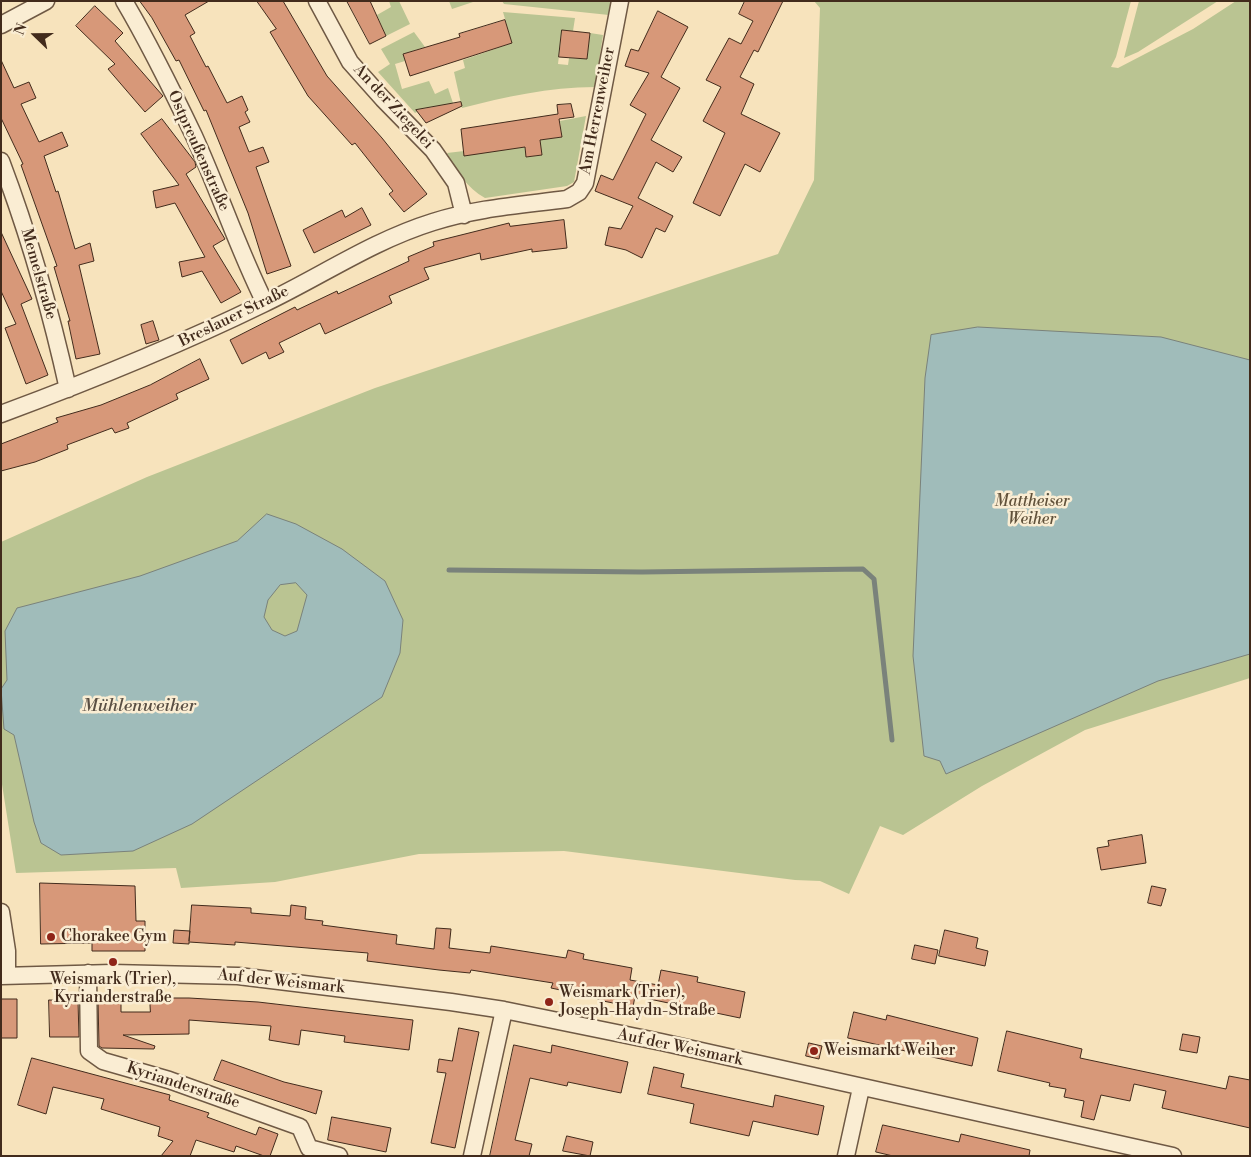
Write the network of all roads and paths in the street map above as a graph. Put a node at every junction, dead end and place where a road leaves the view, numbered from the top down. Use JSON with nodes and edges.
{"nodes":[{"id":1,"x":46,"y":1,"type":"edge"},
{"id":2,"x":124,"y":1,"type":"edge"},
{"id":3,"x":317,"y":1,"type":"edge"},
{"id":4,"x":620,"y":1,"type":"edge"},
{"id":5,"x":1,"y":25,"type":"edge"},
{"id":6,"x":1,"y":161,"type":"edge"},
{"id":7,"x":464,"y":215,"type":"junction"},
{"id":8,"x":265,"y":304,"type":"junction"},
{"id":9,"x":68,"y":389,"type":"junction"},
{"id":10,"x":1,"y":414,"type":"edge"},
{"id":11,"x":1,"y":912,"type":"edge"},
{"id":12,"x":88,"y":973,"type":"junction"},
{"id":13,"x":4,"y":976,"type":"edge"},
{"id":14,"x":504,"y":1010,"type":"junction"},
{"id":15,"x":861,"y":1088,"type":"junction"},
{"id":16,"x":340,"y":1156,"type":"edge"},
{"id":17,"x":472,"y":1156,"type":"edge"},
{"id":18,"x":846,"y":1156,"type":"edge"},
{"id":19,"x":1173,"y":1156,"type":"edge"}],
"edges":[{"from":1,"to":5,"type":"street"},
{"from":2,"to":8,"type":"street","name":"Ostpreußenstraße"},
{"from":3,"to":7,"type":"street","name":"An der Ziegelei"},
{"from":4,"to":7,"type":"street","name":"Am Herrenweiher"},
{"from":6,"to":9,"type":"street","name":"Memelstraße"},
{"from":7,"to":8,"type":"street","name":"Breslauer Straße"},
{"from":8,"to":9,"type":"street","name":"Breslauer Straße"},
{"from":9,"to":10,"type":"street","name":"Breslauer Straße"},
{"from":11,"to":13,"type":"street"},
{"from":12,"to":13,"type":"street","name":"Auf der Weismark"},
{"from":12,"to":14,"type":"street","name":"Auf der Weismark"},
{"from":12,"to":16,"type":"street","name":"Kyrianderstraße"},
{"from":14,"to":15,"type":"street","name":"Auf der Weismark"},
{"from":14,"to":17,"type":"street"},
{"from":15,"to":18,"type":"street"},
{"from":15,"to":19,"type":"street","name":"Auf der Weismark"}]}
